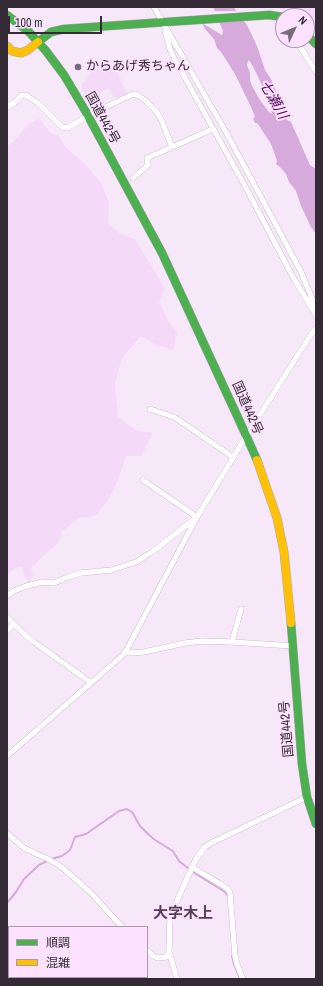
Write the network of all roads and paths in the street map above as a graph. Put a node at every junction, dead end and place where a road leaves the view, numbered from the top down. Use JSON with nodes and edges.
{"nodes":[{"id":1,"x":154,"y":7,"type":"edge"},
{"id":2,"x":7,"y":15,"type":"edge"},
{"id":3,"x":275,"y":16,"type":"edge"},
{"id":4,"x":163,"y":23,"type":"junction"},
{"id":5,"x":38,"y":42,"type":"junction"},
{"id":6,"x":7,"y":46,"type":"edge"},
{"id":7,"x":301,"y":48,"type":"edge"},
{"id":8,"x":316,"y":72,"type":"edge"},
{"id":9,"x":7,"y":107,"type":"edge"},
{"id":10,"x":88,"y":116,"type":"junction"},
{"id":11,"x":213,"y":129,"type":"junction"},
{"id":12,"x":172,"y":147,"type":"junction"},
{"id":13,"x":133,"y":178,"type":"dead end"},
{"id":14,"x":316,"y":308,"type":"edge"},
{"id":15,"x":316,"y":315,"type":"edge"},
{"id":16,"x":316,"y":328,"type":"edge"},
{"id":17,"x":150,"y":409,"type":"dead end"},
{"id":18,"x":246,"y":436,"type":"junction"},
{"id":19,"x":233,"y":457,"type":"junction"},
{"id":20,"x":143,"y":480,"type":"dead end"},
{"id":21,"x":197,"y":517,"type":"junction"},
{"id":22,"x":7,"y":596,"type":"edge"},
{"id":23,"x":241,"y":609,"type":"dead end"},
{"id":24,"x":7,"y":617,"type":"edge"},
{"id":25,"x":14,"y":624,"type":"junction"},
{"id":26,"x":7,"y":631,"type":"edge"},
{"id":27,"x":232,"y":642,"type":"junction"},
{"id":28,"x":293,"y":646,"type":"junction"},
{"id":29,"x":125,"y":652,"type":"junction"},
{"id":30,"x":90,"y":682,"type":"junction"},
{"id":31,"x":7,"y":756,"type":"edge"},
{"id":32,"x":307,"y":797,"type":"junction"},
{"id":33,"x":316,"y":824,"type":"edge"},
{"id":34,"x":7,"y":833,"type":"edge"},
{"id":35,"x":192,"y":867,"type":"junction"},
{"id":36,"x":121,"y":926,"type":"edge"},
{"id":37,"x":148,"y":952,"type":"edge"},
{"id":38,"x":169,"y":952,"type":"junction"},
{"id":39,"x":177,"y":979,"type":"edge"},
{"id":40,"x":243,"y":979,"type":"edge"}],
"edges":[{"from":1,"to":4,"type":"street"},
{"from":2,"to":5,"type":"main road","name":"国道442号"},
{"from":3,"to":4,"type":"main road"},
{"from":4,"to":5,"type":"main road"},
{"from":4,"to":11,"type":"street"},
{"from":4,"to":14,"type":"street"},
{"from":5,"to":6,"type":"main road"},
{"from":5,"to":10,"type":"main road","name":"国道442号"},
{"from":7,"to":8,"type":"street"},
{"from":9,"to":10,"type":"street"},
{"from":10,"to":12,"type":"street"},
{"from":10,"to":18,"type":"main road","name":"国道442号"},
{"from":11,"to":12,"type":"street"},
{"from":11,"to":15,"type":"street"},
{"from":12,"to":13,"type":"street"},
{"from":16,"to":18,"type":"street"},
{"from":17,"to":19,"type":"street"},
{"from":18,"to":19,"type":"street"},
{"from":18,"to":28,"type":"main road","name":"国道442号"},
{"from":19,"to":21,"type":"street"},
{"from":20,"to":21,"type":"street"},
{"from":21,"to":22,"type":"street"},
{"from":21,"to":29,"type":"street"},
{"from":23,"to":27,"type":"street"},
{"from":24,"to":25,"type":"street"},
{"from":25,"to":26,"type":"street"},
{"from":25,"to":30,"type":"street"},
{"from":27,"to":28,"type":"street"},
{"from":27,"to":29,"type":"street"},
{"from":28,"to":32,"type":"main road","name":"国道442号"},
{"from":29,"to":30,"type":"street"},
{"from":30,"to":31,"type":"street"},
{"from":32,"to":33,"type":"main road","name":"国道442号"},
{"from":32,"to":35,"type":"street"},
{"from":34,"to":36,"type":"street"},
{"from":35,"to":38,"type":"street"},
{"from":35,"to":40,"type":"street"},
{"from":37,"to":38,"type":"street"},
{"from":38,"to":39,"type":"street"}]}
